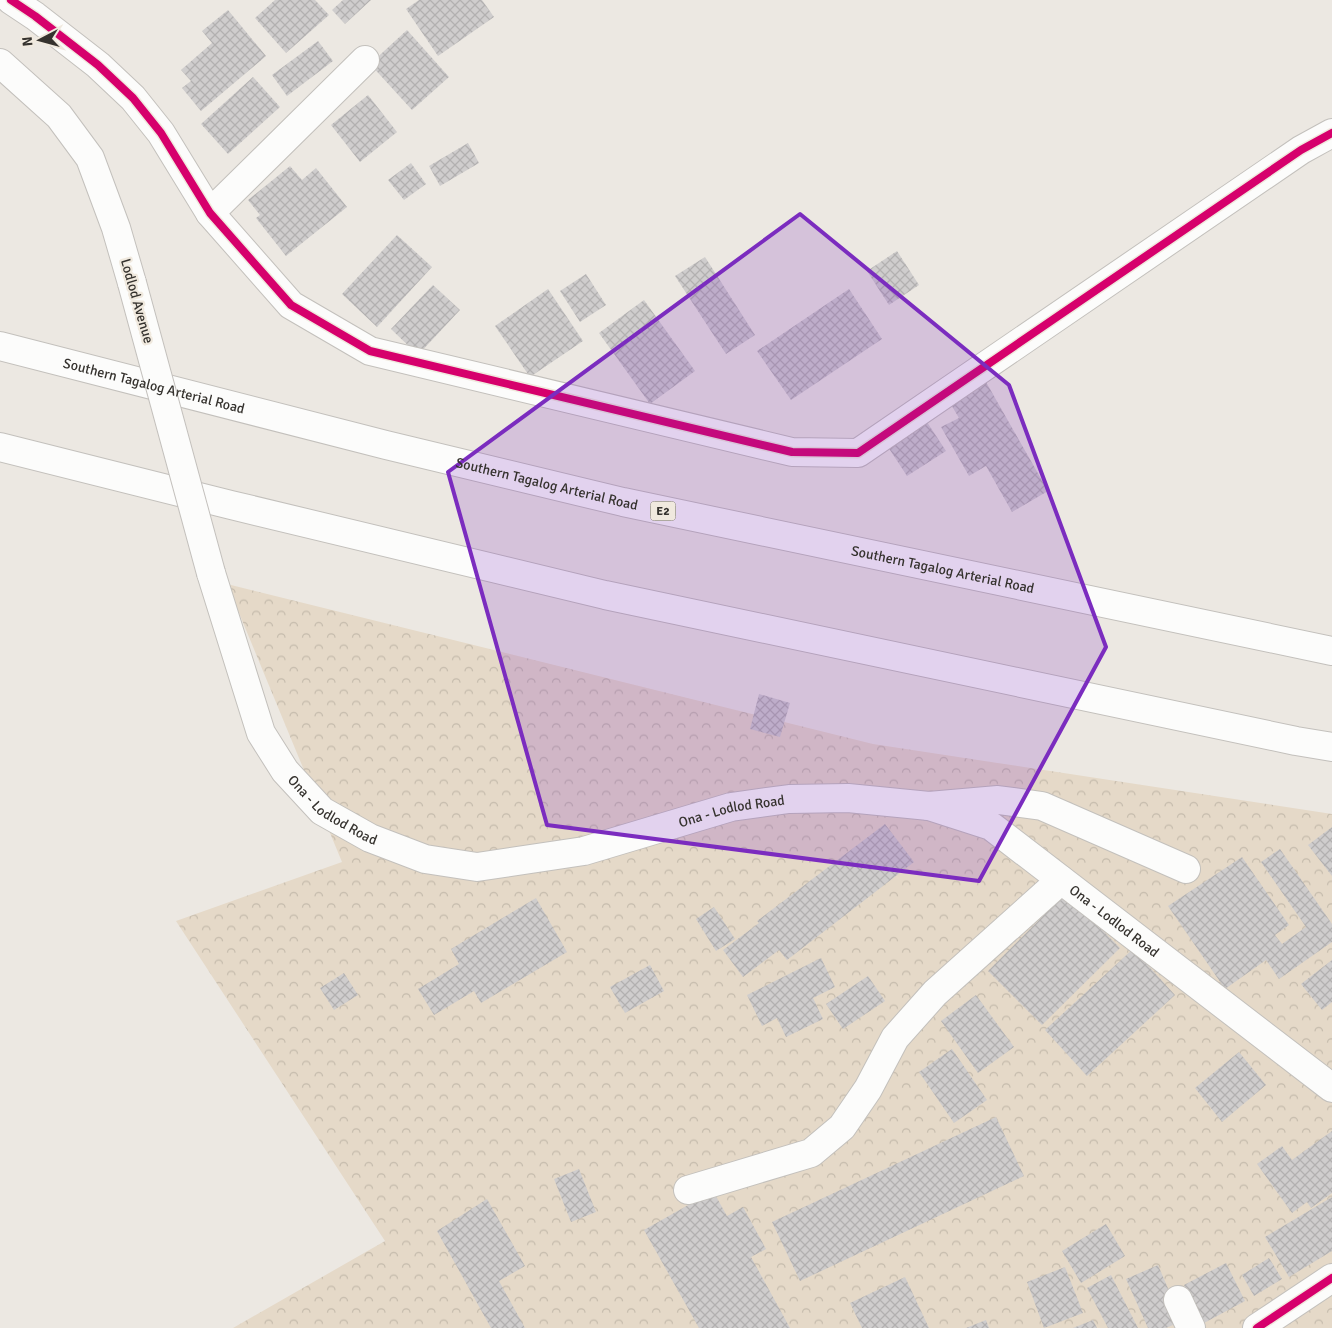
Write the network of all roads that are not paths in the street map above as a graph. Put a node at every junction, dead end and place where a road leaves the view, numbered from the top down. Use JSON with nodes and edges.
{"nodes":[{"id":1,"x":11,"y":0,"type":"edge"},
{"id":2,"x":365,"y":60,"type":"dead end"},
{"id":3,"x":0,"y":63,"type":"edge"},
{"id":4,"x":1332,"y":133,"type":"edge"},
{"id":5,"x":210,"y":213,"type":"junction"},
{"id":6,"x":0,"y":346,"type":"edge"},
{"id":7,"x":0,"y":447,"type":"edge"},
{"id":8,"x":211,"y":573,"type":"joint"},
{"id":9,"x":1332,"y":651,"type":"edge"},
{"id":10,"x":1332,"y":746,"type":"edge"},
{"id":11,"x":928,"y":806,"type":"junction"},
{"id":12,"x":1186,"y":869,"type":"dead end"},
{"id":13,"x":1061,"y":880,"type":"junction"},
{"id":14,"x":1332,"y":1088,"type":"edge"},
{"id":15,"x":688,"y":1190,"type":"dead end"},
{"id":16,"x":1332,"y":1278,"type":"edge"},
{"id":17,"x":1178,"y":1300,"type":"dead end"},
{"id":18,"x":1191,"y":1328,"type":"edge"},
{"id":19,"x":1257,"y":1328,"type":"edge"}],
"edges":[{"from":1,"to":5,"type":"main road"},
{"from":2,"to":5,"type":"main road"},
{"from":3,"to":8,"type":"main road","name":"Lodlod Avenue","bridge":true},
{"from":4,"to":5,"type":"main road"},
{"from":6,"to":9,"type":"main road","name":"Southern Tagalog Arterial Road","number":"E2"},
{"from":7,"to":10,"type":"main road"},
{"from":8,"to":11,"type":"main road","name":"Ona - Lodlod Road"},
{"from":11,"to":12,"type":"main road"},
{"from":11,"to":13,"type":"main road","name":"Ona - Lodlod Road"},
{"from":13,"to":14,"type":"main road","name":"Ona - Lodlod Road"},
{"from":13,"to":15,"type":"main road"},
{"from":16,"to":19,"type":"main road"},
{"from":17,"to":18,"type":"main road"}]}
